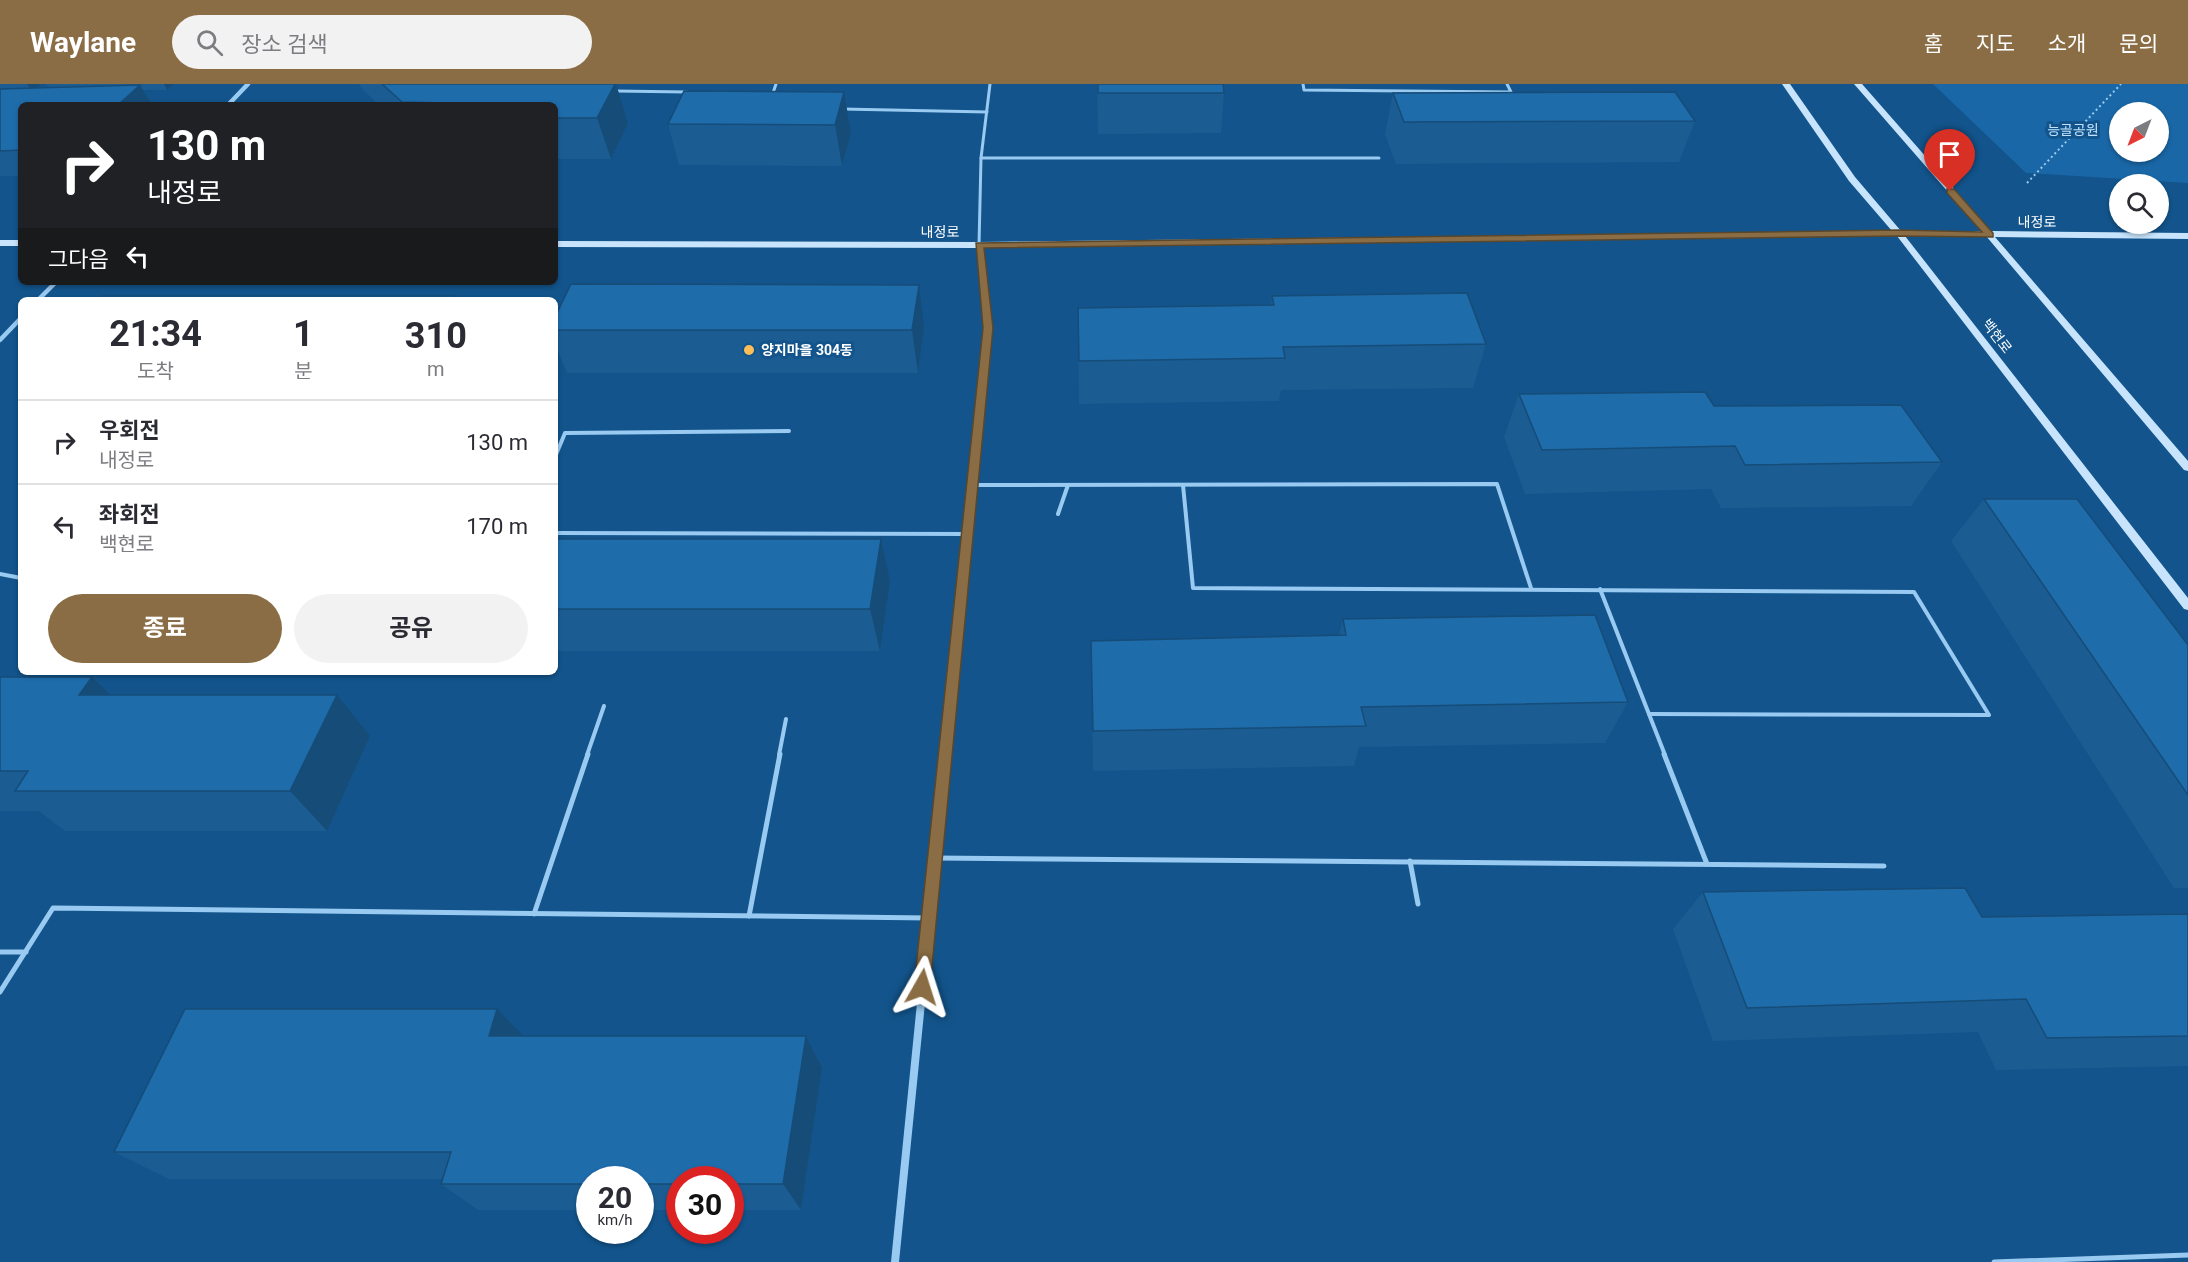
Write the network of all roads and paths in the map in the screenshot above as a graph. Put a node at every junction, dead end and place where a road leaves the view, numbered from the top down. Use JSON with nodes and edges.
{"nodes":[{"id":1,"x":248,"y":84,"type":"edge"},
{"id":2,"x":686,"y":84,"type":"edge"},
{"id":3,"x":776,"y":84,"type":"edge"},
{"id":4,"x":990,"y":84,"type":"edge"},
{"id":5,"x":1303,"y":84,"type":"edge"},
{"id":6,"x":1507,"y":84,"type":"edge"},
{"id":7,"x":1786,"y":84,"type":"edge"},
{"id":8,"x":1858,"y":84,"type":"edge"},
{"id":9,"x":2121,"y":84,"type":"edge"},
{"id":10,"x":612,"y":91,"type":"edge"},
{"id":11,"x":683,"y":92,"type":"junction"},
{"id":12,"x":694,"y":92,"type":"edge"},
{"id":13,"x":774,"y":100,"type":"edge"},
{"id":14,"x":231,"y":102,"type":"edge"},
{"id":15,"x":837,"y":109,"type":"edge"},
{"id":16,"x":987,"y":112,"type":"junction"},
{"id":17,"x":981,"y":158,"type":"junction"},
{"id":18,"x":1379,"y":158,"type":"dead end"},
{"id":19,"x":2027,"y":183,"type":"dead end"},
{"id":20,"x":1899,"y":233,"type":"junction"},
{"id":21,"x":1990,"y":235,"type":"junction"},
{"id":22,"x":2188,"y":236,"type":"edge"},
{"id":23,"x":0,"y":243,"type":"edge"},
{"id":24,"x":18,"y":243,"type":"edge"},
{"id":25,"x":558,"y":244,"type":"edge"},
{"id":26,"x":979,"y":245,"type":"junction"},
{"id":27,"x":53,"y":285,"type":"edge"},
{"id":28,"x":41,"y":297,"type":"edge"},
{"id":29,"x":18,"y":321,"type":"edge"},
{"id":30,"x":0,"y":340,"type":"edge"},
{"id":31,"x":789,"y":431,"type":"dead end"},
{"id":32,"x":558,"y":450,"type":"edge"},
{"id":33,"x":2188,"y":468,"type":"edge"},
{"id":34,"x":974,"y":485,"type":"junction"},
{"id":35,"x":1068,"y":485,"type":"junction"},
{"id":36,"x":1183,"y":485,"type":"junction"},
{"id":37,"x":1058,"y":513,"type":"dead end"},
{"id":38,"x":558,"y":533,"type":"edge"},
{"id":39,"x":969,"y":534,"type":"junction"},
{"id":40,"x":0,"y":574,"type":"edge"},
{"id":41,"x":18,"y":577,"type":"edge"},
{"id":42,"x":1531,"y":588,"type":"junction"},
{"id":43,"x":1600,"y":589,"type":"junction"},
{"id":44,"x":2188,"y":606,"type":"edge"},
{"id":45,"x":604,"y":706,"type":"dead end"},
{"id":46,"x":1649,"y":714,"type":"junction"},
{"id":47,"x":786,"y":718,"type":"dead end"},
{"id":48,"x":935,"y":858,"type":"junction"},
{"id":49,"x":1410,"y":861,"type":"junction"},
{"id":50,"x":1707,"y":864,"type":"junction"},
{"id":51,"x":1884,"y":866,"type":"dead end"},
{"id":52,"x":1418,"y":904,"type":"dead end"},
{"id":53,"x":534,"y":914,"type":"junction"},
{"id":54,"x":749,"y":916,"type":"junction"},
{"id":55,"x":929,"y":918,"type":"junction"},
{"id":56,"x":0,"y":952,"type":"edge"},
{"id":57,"x":26,"y":952,"type":"junction"},
{"id":58,"x":0,"y":992,"type":"edge"},
{"id":59,"x":2188,"y":1255,"type":"edge"},
{"id":60,"x":895,"y":1262,"type":"edge"},
{"id":61,"x":1994,"y":1262,"type":"edge"}],
"edges":[{"from":1,"to":14,"type":"street"},
{"from":2,"to":11,"type":"lane"},
{"from":3,"to":13,"type":"lane"},
{"from":4,"to":16,"type":"lane"},
{"from":5,"to":6,"type":"lane"},
{"from":7,"to":20,"type":"street","name":"백현로"},
{"from":8,"to":21,"type":"street"},
{"from":9,"to":19,"type":"path"},
{"from":10,"to":11,"type":"lane"},
{"from":11,"to":12,"type":"lane"},
{"from":15,"to":16,"type":"lane"},
{"from":16,"to":17,"type":"lane"},
{"from":17,"to":18,"type":"lane"},
{"from":17,"to":26,"type":"lane"},
{"from":20,"to":21,"type":"street","name":"내정로"},
{"from":20,"to":26,"type":"street","name":"내정로"},
{"from":20,"to":44,"type":"street","name":"백현로"},
{"from":21,"to":22,"type":"street","name":"내정로"},
{"from":21,"to":33,"type":"street"},
{"from":23,"to":24,"type":"street"},
{"from":25,"to":26,"type":"street","name":"내정로"},
{"from":26,"to":34,"type":"street"},
{"from":27,"to":28,"type":"street"},
{"from":29,"to":30,"type":"street"},
{"from":31,"to":32,"type":"lane"},
{"from":34,"to":35,"type":"lane"},
{"from":34,"to":39,"type":"street"},
{"from":35,"to":36,"type":"lane"},
{"from":35,"to":37,"type":"lane"},
{"from":36,"to":42,"type":"lane"},
{"from":36,"to":42,"type":"lane"},
{"from":38,"to":39,"type":"lane"},
{"from":39,"to":48,"type":"street"},
{"from":40,"to":41,"type":"lane"},
{"from":42,"to":43,"type":"lane"},
{"from":43,"to":46,"type":"lane"},
{"from":43,"to":46,"type":"lane"},
{"from":45,"to":53,"type":"lane"},
{"from":46,"to":50,"type":"lane"},
{"from":47,"to":54,"type":"lane"},
{"from":48,"to":49,"type":"lane"},
{"from":48,"to":55,"type":"street"},
{"from":49,"to":50,"type":"lane"},
{"from":49,"to":52,"type":"lane"},
{"from":50,"to":51,"type":"lane"},
{"from":53,"to":54,"type":"lane"},
{"from":53,"to":57,"type":"lane"},
{"from":54,"to":55,"type":"lane"},
{"from":55,"to":60,"type":"street"},
{"from":56,"to":57,"type":"lane"},
{"from":57,"to":58,"type":"lane"},
{"from":59,"to":61,"type":"lane"}]}
